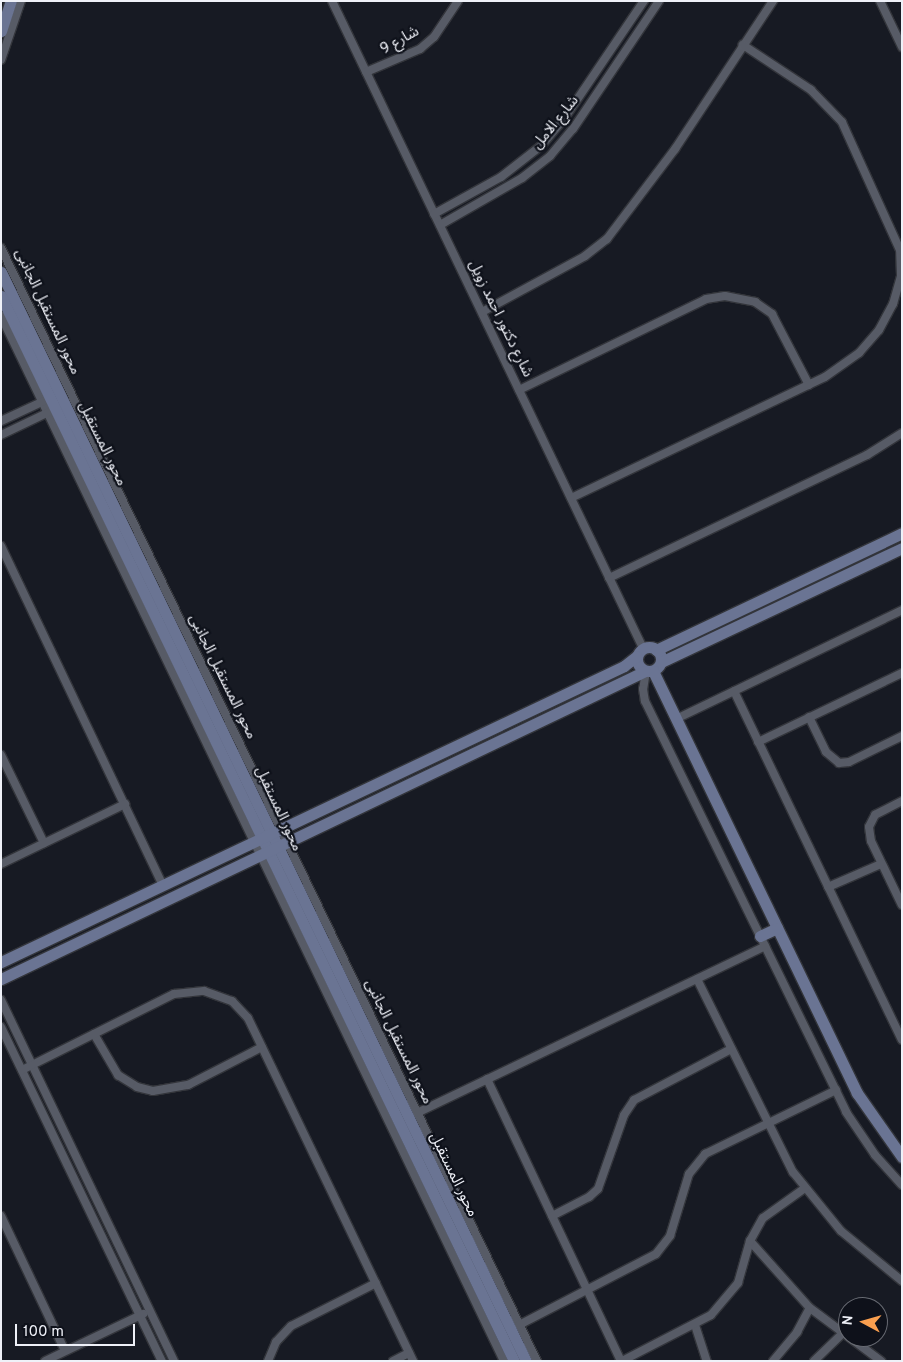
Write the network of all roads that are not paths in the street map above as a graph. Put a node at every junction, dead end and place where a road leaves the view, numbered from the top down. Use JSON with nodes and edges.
{"nodes":[{"id":1,"x":11,"y":1,"type":"edge"},
{"id":2,"x":21,"y":1,"type":"edge"},
{"id":3,"x":332,"y":1,"type":"edge"},
{"id":4,"x":458,"y":1,"type":"edge"},
{"id":5,"x":644,"y":1,"type":"edge"},
{"id":6,"x":659,"y":1,"type":"edge"},
{"id":7,"x":773,"y":1,"type":"edge"},
{"id":8,"x":880,"y":1,"type":"edge"},
{"id":9,"x":1,"y":31,"type":"edge"},
{"id":10,"x":743,"y":45,"type":"junction"},
{"id":11,"x":902,"y":47,"type":"edge"},
{"id":12,"x":1,"y":60,"type":"edge"},
{"id":13,"x":366,"y":72,"type":"junction"},
{"id":14,"x":434,"y":214,"type":"junction"},
{"id":15,"x":440,"y":225,"type":"junction"},
{"id":16,"x":1,"y":248,"type":"edge"},
{"id":17,"x":1,"y":272,"type":"edge"},
{"id":18,"x":1,"y":296,"type":"edge"},
{"id":19,"x":482,"y":312,"type":"junction"},
{"id":20,"x":1,"y":316,"type":"edge"},
{"id":21,"x":809,"y":385,"type":"junction"},
{"id":22,"x":519,"y":390,"type":"junction"},
{"id":23,"x":55,"y":395,"type":"junction"},
{"id":24,"x":61,"y":407,"type":"junction"},
{"id":25,"x":1,"y":421,"type":"edge"},
{"id":26,"x":902,"y":433,"type":"edge"},
{"id":27,"x":1,"y":435,"type":"edge"},
{"id":28,"x":571,"y":498,"type":"junction"},
{"id":29,"x":902,"y":533,"type":"edge"},
{"id":30,"x":1,"y":546,"type":"edge"},
{"id":31,"x":902,"y":548,"type":"edge"},
{"id":32,"x":4,"y":560,"type":"edge"},
{"id":33,"x":609,"y":578,"type":"junction"},
{"id":34,"x":902,"y":610,"type":"edge"},
{"id":35,"x":656,"y":650,"type":"junction"},
{"id":36,"x":640,"y":652,"type":"junction"},
{"id":37,"x":651,"y":669,"type":"junction"},
{"id":38,"x":902,"y":673,"type":"edge"},
{"id":39,"x":734,"y":691,"type":"junction"},
{"id":40,"x":551,"y":708,"type":"junction"},
{"id":41,"x":809,"y":717,"type":"junction"},
{"id":42,"x":676,"y":719,"type":"junction"},
{"id":43,"x":902,"y":736,"type":"edge"},
{"id":44,"x":758,"y":742,"type":"junction"},
{"id":45,"x":2,"y":760,"type":"edge"},
{"id":46,"x":902,"y":801,"type":"edge"},
{"id":47,"x":125,"y":804,"type":"junction"},
{"id":48,"x":277,"y":831,"type":"junction"},
{"id":49,"x":258,"y":840,"type":"junction"},
{"id":50,"x":44,"y":843,"type":"junction"},
{"id":51,"x":273,"y":848,"type":"junction"},
{"id":52,"x":1,"y":864,"type":"edge"},
{"id":53,"x":881,"y":864,"type":"junction"},
{"id":54,"x":163,"y":885,"type":"junction"},
{"id":55,"x":828,"y":887,"type":"junction"},
{"id":56,"x":901,"y":901,"type":"edge"},
{"id":57,"x":777,"y":928,"type":"junction"},
{"id":58,"x":763,"y":941,"type":"junction"},
{"id":59,"x":1,"y":962,"type":"edge"},
{"id":60,"x":1,"y":979,"type":"edge"},
{"id":61,"x":697,"y":979,"type":"junction"},
{"id":62,"x":1,"y":1000,"type":"edge"},
{"id":63,"x":1,"y":1027,"type":"edge"},
{"id":64,"x":94,"y":1034,"type":"junction"},
{"id":65,"x":902,"y":1040,"type":"edge"},
{"id":66,"x":262,"y":1047,"type":"junction"},
{"id":67,"x":731,"y":1050,"type":"junction"},
{"id":68,"x":32,"y":1065,"type":"junction"},
{"id":69,"x":22,"y":1070,"type":"junction"},
{"id":70,"x":487,"y":1079,"type":"junction"},
{"id":71,"x":836,"y":1090,"type":"junction"},
{"id":72,"x":417,"y":1112,"type":"junction"},
{"id":73,"x":767,"y":1123,"type":"junction"},
{"id":74,"x":902,"y":1157,"type":"edge"},
{"id":75,"x":902,"y":1186,"type":"edge"},
{"id":76,"x":805,"y":1188,"type":"junction"},
{"id":77,"x":1,"y":1216,"type":"edge"},
{"id":78,"x":552,"y":1216,"type":"junction"},
{"id":79,"x":750,"y":1242,"type":"junction"},
{"id":80,"x":902,"y":1281,"type":"edge"},
{"id":81,"x":376,"y":1283,"type":"junction"},
{"id":82,"x":587,"y":1290,"type":"junction"},
{"id":83,"x":810,"y":1308,"type":"junction"},
{"id":84,"x":150,"y":1310,"type":"junction"},
{"id":85,"x":140,"y":1315,"type":"junction"},
{"id":86,"x":519,"y":1325,"type":"junction"},
{"id":87,"x":695,"y":1325,"type":"junction"},
{"id":88,"x":838,"y":1331,"type":"edge"},
{"id":89,"x":838,"y":1338,"type":"edge"},
{"id":90,"x":861,"y":1347,"type":"edge"},
{"id":91,"x":65,"y":1351,"type":"junction"},
{"id":92,"x":409,"y":1353,"type":"junction"},
{"id":93,"x":527,"y":1359,"type":"edge"},
{"id":94,"x":45,"y":1361,"type":"edge"},
{"id":95,"x":162,"y":1361,"type":"edge"},
{"id":96,"x":174,"y":1361,"type":"edge"},
{"id":97,"x":268,"y":1361,"type":"edge"},
{"id":98,"x":393,"y":1361,"type":"edge"},
{"id":99,"x":413,"y":1361,"type":"edge"},
{"id":100,"x":504,"y":1361,"type":"edge"},
{"id":101,"x":621,"y":1361,"type":"edge"},
{"id":102,"x":707,"y":1361,"type":"edge"},
{"id":103,"x":773,"y":1361,"type":"edge"},
{"id":104,"x":814,"y":1361,"type":"edge"},
{"id":105,"x":881,"y":1361,"type":"edge"}],
"edges":[{"from":1,"to":9,"type":"street"},
{"from":2,"to":12,"type":"street"},
{"from":3,"to":13,"type":"street","name":"شارع دكتور احمد زويل"},
{"from":4,"to":13,"type":"street","name":"شارع 9"},
{"from":5,"to":14,"type":"street","name":"شارع الامل"},
{"from":6,"to":15,"type":"street","name":"شارع الامل"},
{"from":7,"to":10,"type":"street"},
{"from":8,"to":11,"type":"street"},
{"from":10,"to":19,"type":"street"},
{"from":10,"to":21,"type":"street"},
{"from":13,"to":14,"type":"street","name":"شارع دكتور احمد زويل"},
{"from":14,"to":15,"type":"street","name":"شارع دكتور احمد زويل"},
{"from":15,"to":19,"type":"street","name":"شارع دكتور احمد زويل"},
{"from":16,"to":23,"type":"street","name":"محور المستقبل الجانبى"},
{"from":17,"to":23,"type":"street","name":"محور المستقبل"},
{"from":18,"to":23,"type":"street","name":"محور المستقبل"},
{"from":19,"to":22,"type":"street","name":"شارع دكتور احمد زويل"},
{"from":20,"to":23,"type":"street","name":"محور المستقبل الجانبى"},
{"from":21,"to":22,"type":"street"},
{"from":21,"to":28,"type":"street"},
{"from":22,"to":28,"type":"street","name":"شارع دكتور احمد زويل"},
{"from":23,"to":24,"type":"street","name":"محور المستقبل"},
{"from":23,"to":24,"type":"street","name":"محور المستقبل الجانبى"},
{"from":23,"to":25,"type":"street"},
{"from":24,"to":27,"type":"street"},
{"from":24,"to":48,"type":"street","name":"محور المستقبل"},
{"from":24,"to":49,"type":"street","name":"محور المستقبل"},
{"from":26,"to":33,"type":"street"},
{"from":28,"to":33,"type":"street","name":"شارع دكتور احمد زويل"},
{"from":29,"to":35,"type":"street"},
{"from":30,"to":32,"type":"street"},
{"from":31,"to":37,"type":"street"},
{"from":32,"to":47,"type":"street"},
{"from":33,"to":36,"type":"street","name":"شارع دكتور احمد زويل"},
{"from":34,"to":39,"type":"street"},
{"from":35,"to":36,"type":"street"},
{"from":35,"to":37,"type":"street"},
{"from":36,"to":37,"type":"street"},
{"from":36,"to":40,"type":"street"},
{"from":37,"to":40,"type":"street"},
{"from":37,"to":42,"type":"street"},
{"from":37,"to":58,"type":"street"},
{"from":38,"to":41,"type":"street"},
{"from":39,"to":42,"type":"street"},
{"from":39,"to":44,"type":"street"},
{"from":40,"to":48,"type":"street"},
{"from":40,"to":51,"type":"street"},
{"from":41,"to":43,"type":"street"},
{"from":41,"to":44,"type":"street"},
{"from":42,"to":57,"type":"street"},
{"from":44,"to":55,"type":"street"},
{"from":45,"to":50,"type":"street"},
{"from":46,"to":53,"type":"street"},
{"from":47,"to":50,"type":"street"},
{"from":47,"to":54,"type":"street"},
{"from":48,"to":49,"type":"street"},
{"from":48,"to":51,"type":"street","name":"محور المستقبل"},
{"from":49,"to":51,"type":"street","name":"محور المستقبل"},
{"from":49,"to":54,"type":"street"},
{"from":50,"to":52,"type":"street"},
{"from":51,"to":60,"type":"street"},
{"from":51,"to":72,"type":"street","name":"محور المستقبل الجانبى"},
{"from":51,"to":93,"type":"street","name":"محور المستقبل"},
{"from":51,"to":100,"type":"street"},
{"from":53,"to":55,"type":"street"},
{"from":53,"to":56,"type":"street"},
{"from":54,"to":59,"type":"street"},
{"from":55,"to":65,"type":"street"},
{"from":57,"to":58,"type":"street"},
{"from":57,"to":74,"type":"street"},
{"from":58,"to":61,"type":"street"},
{"from":58,"to":71,"type":"street"},
{"from":61,"to":67,"type":"street"},
{"from":61,"to":70,"type":"street"},
{"from":62,"to":68,"type":"street"},
{"from":63,"to":69,"type":"street"},
{"from":64,"to":66,"type":"street"},
{"from":64,"to":66,"type":"street"},
{"from":64,"to":68,"type":"street"},
{"from":66,"to":81,"type":"street"},
{"from":67,"to":73,"type":"street"},
{"from":67,"to":78,"type":"street"},
{"from":68,"to":69,"type":"street"},
{"from":68,"to":84,"type":"street"},
{"from":69,"to":85,"type":"street"},
{"from":70,"to":72,"type":"street"},
{"from":70,"to":78,"type":"street"},
{"from":71,"to":73,"type":"street"},
{"from":71,"to":75,"type":"street"},
{"from":72,"to":86,"type":"street","name":"محور المستقبل الجانبى"},
{"from":73,"to":76,"type":"street"},
{"from":73,"to":82,"type":"street"},
{"from":76,"to":79,"type":"street"},
{"from":76,"to":80,"type":"street"},
{"from":77,"to":91,"type":"street"},
{"from":78,"to":82,"type":"street"},
{"from":79,"to":83,"type":"street"},
{"from":79,"to":87,"type":"street"},
{"from":81,"to":92,"type":"street"},
{"from":81,"to":97,"type":"street"},
{"from":82,"to":86,"type":"street"},
{"from":82,"to":101,"type":"street"},
{"from":83,"to":88,"type":"street"},
{"from":83,"to":103,"type":"street"},
{"from":84,"to":85,"type":"street"},
{"from":84,"to":96,"type":"street"},
{"from":85,"to":91,"type":"street"},
{"from":85,"to":95,"type":"street"},
{"from":86,"to":93,"type":"street","name":"محور المستقبل الجانبى"},
{"from":87,"to":101,"type":"street"},
{"from":87,"to":102,"type":"street"},
{"from":89,"to":104,"type":"street"},
{"from":90,"to":105,"type":"street"},
{"from":91,"to":94,"type":"street"},
{"from":92,"to":98,"type":"street"},
{"from":92,"to":99,"type":"street"}]}
